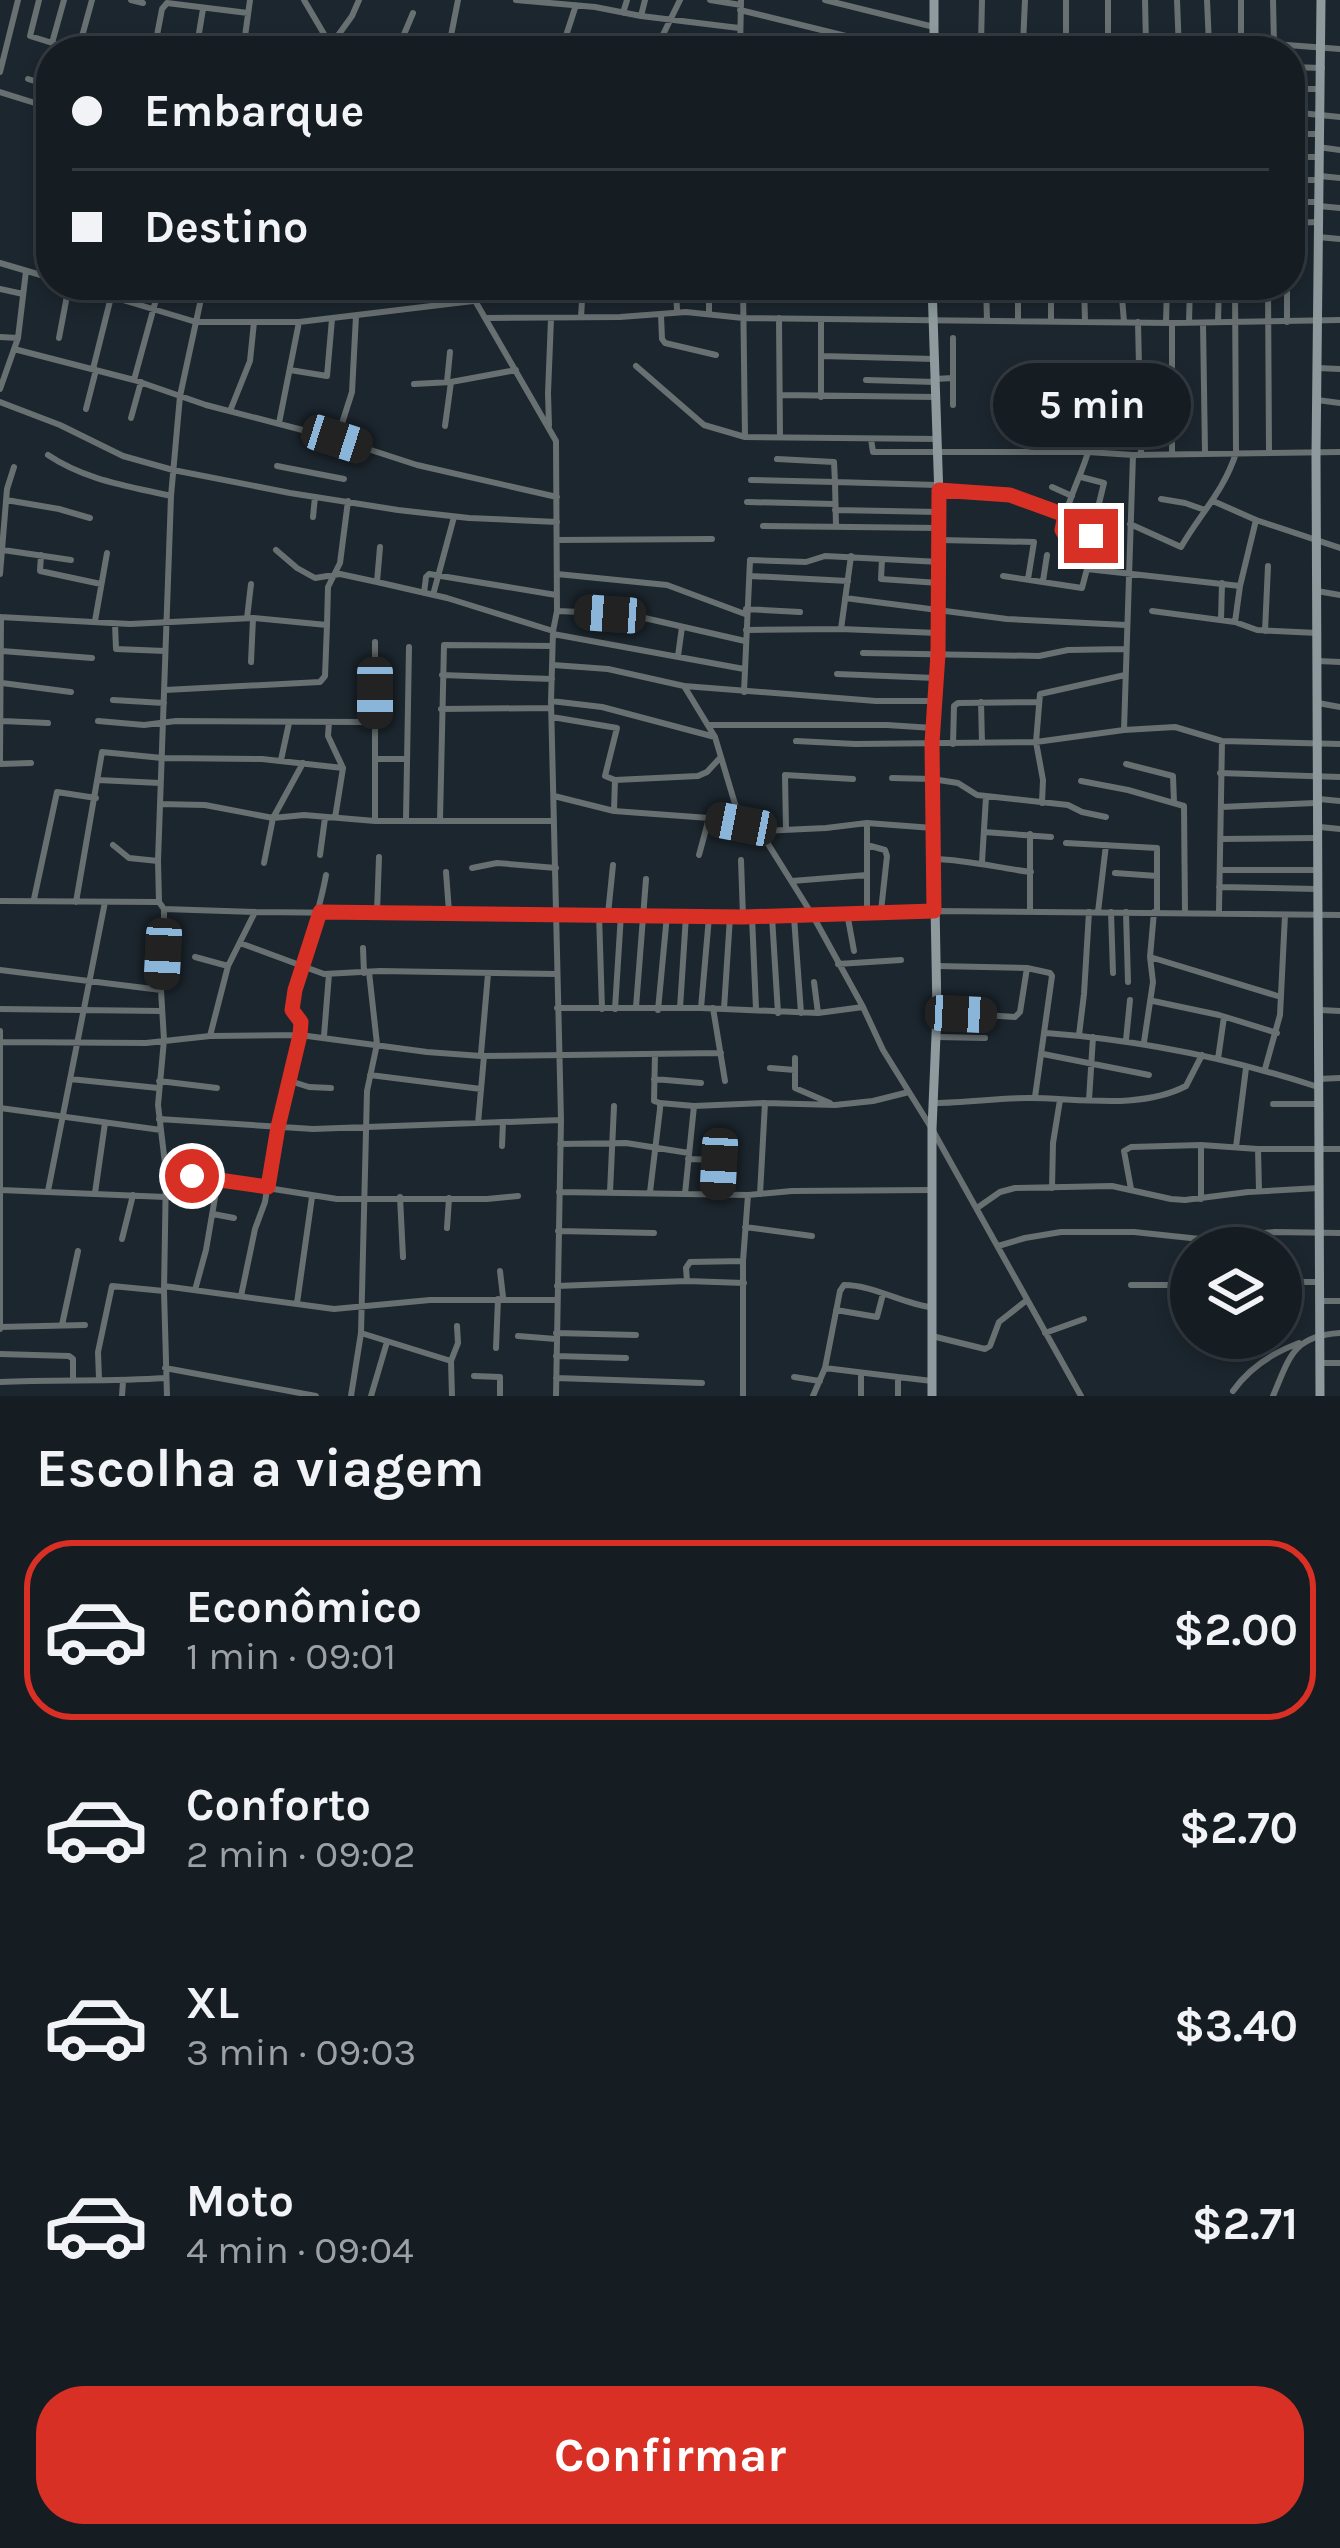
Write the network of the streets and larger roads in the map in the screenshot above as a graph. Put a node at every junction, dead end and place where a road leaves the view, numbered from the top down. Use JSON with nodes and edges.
{"nodes":[{"id":1,"x":18,"y":0,"type":"edge"},
{"id":2,"x":39,"y":0,"type":"edge"},
{"id":3,"x":64,"y":0,"type":"edge"},
{"id":4,"x":92,"y":0,"type":"edge"},
{"id":5,"x":131,"y":0,"type":"edge"},
{"id":6,"x":250,"y":0,"type":"edge"},
{"id":7,"x":304,"y":0,"type":"edge"},
{"id":8,"x":359,"y":0,"type":"edge"},
{"id":9,"x":458,"y":0,"type":"edge"},
{"id":10,"x":520,"y":0,"type":"edge"},
{"id":11,"x":627,"y":0,"type":"edge"},
{"id":12,"x":645,"y":0,"type":"edge"},
{"id":13,"x":680,"y":0,"type":"edge"},
{"id":14,"x":710,"y":0,"type":"edge"},
{"id":15,"x":825,"y":0,"type":"edge"},
{"id":16,"x":934,"y":0,"type":"edge"},
{"id":17,"x":982,"y":0,"type":"edge"},
{"id":18,"x":1025,"y":0,"type":"edge"},
{"id":19,"x":1066,"y":0,"type":"edge"},
{"id":20,"x":1108,"y":0,"type":"edge"},
{"id":21,"x":1145,"y":0,"type":"edge"},
{"id":22,"x":1177,"y":0,"type":"edge"},
{"id":23,"x":1207,"y":0,"type":"edge"},
{"id":24,"x":1241,"y":0,"type":"edge"},
{"id":25,"x":1273,"y":0,"type":"edge"},
{"id":26,"x":1321,"y":0,"type":"edge"},
{"id":27,"x":540,"y":2,"type":"edge"},
{"id":28,"x":143,"y":3,"type":"dead end"},
{"id":29,"x":576,"y":5,"type":"junction"},
{"id":30,"x":740,"y":5,"type":"edge"},
{"id":31,"x":203,"y":9,"type":"junction"},
{"id":32,"x":248,"y":13,"type":"junction"},
{"id":33,"x":413,"y":13,"type":"dead end"},
{"id":34,"x":623,"y":13,"type":"junction"},
{"id":35,"x":641,"y":16,"type":"junction"},
{"id":36,"x":669,"y":18,"type":"junction"},
{"id":37,"x":934,"y":27,"type":"junction"},
{"id":38,"x":739,"y":28,"type":"junction"},
{"id":39,"x":54,"y":36,"type":"edge"},
{"id":40,"x":82,"y":36,"type":"edge"},
{"id":41,"x":157,"y":36,"type":"edge"},
{"id":42,"x":198,"y":36,"type":"edge"},
{"id":43,"x":245,"y":36,"type":"edge"},
{"id":44,"x":325,"y":36,"type":"edge"},
{"id":45,"x":340,"y":36,"type":"edge"},
{"id":46,"x":403,"y":36,"type":"edge"},
{"id":47,"x":451,"y":36,"type":"edge"},
{"id":48,"x":564,"y":36,"type":"edge"},
{"id":49,"x":661,"y":36,"type":"edge"},
{"id":50,"x":739,"y":36,"type":"edge"},
{"id":51,"x":853,"y":36,"type":"edge"},
{"id":52,"x":934,"y":36,"type":"edge"},
{"id":53,"x":981,"y":36,"type":"edge"},
{"id":54,"x":1023,"y":36,"type":"edge"},
{"id":55,"x":1066,"y":36,"type":"edge"},
{"id":56,"x":1105,"y":36,"type":"edge"},
{"id":57,"x":1146,"y":36,"type":"edge"},
{"id":58,"x":1178,"y":36,"type":"edge"},
{"id":59,"x":1209,"y":36,"type":"edge"},
{"id":60,"x":1241,"y":36,"type":"edge"},
{"id":61,"x":1274,"y":36,"type":"edge"},
{"id":62,"x":36,"y":38,"type":"edge"},
{"id":63,"x":1305,"y":45,"type":"edge"},
{"id":64,"x":1322,"y":46,"type":"junction"},
{"id":65,"x":1340,"y":49,"type":"edge"},
{"id":66,"x":1305,"y":67,"type":"edge"},
{"id":67,"x":1322,"y":68,"type":"junction"},
{"id":68,"x":0,"y":72,"type":"edge"},
{"id":69,"x":28,"y":80,"type":"dead end"},
{"id":70,"x":36,"y":82,"type":"edge"},
{"id":71,"x":1305,"y":89,"type":"edge"},
{"id":72,"x":1321,"y":89,"type":"junction"},
{"id":73,"x":0,"y":92,"type":"edge"},
{"id":74,"x":36,"y":103,"type":"edge"},
{"id":75,"x":1305,"y":113,"type":"edge"},
{"id":76,"x":1319,"y":113,"type":"junction"},
{"id":77,"x":1340,"y":117,"type":"edge"},
{"id":78,"x":1305,"y":134,"type":"edge"},
{"id":79,"x":1318,"y":134,"type":"junction"},
{"id":80,"x":1340,"y":150,"type":"edge"},
{"id":81,"x":1318,"y":152,"type":"junction"},
{"id":82,"x":1305,"y":154,"type":"edge"},
{"id":83,"x":1320,"y":178,"type":"junction"},
{"id":84,"x":1340,"y":178,"type":"edge"},
{"id":85,"x":1305,"y":179,"type":"edge"},
{"id":86,"x":1305,"y":203,"type":"edge"},
{"id":87,"x":1319,"y":204,"type":"junction"},
{"id":88,"x":1340,"y":208,"type":"edge"},
{"id":89,"x":1305,"y":222,"type":"edge"},
{"id":90,"x":1318,"y":222,"type":"junction"},
{"id":91,"x":1318,"y":237,"type":"junction"},
{"id":92,"x":1340,"y":238,"type":"edge"},
{"id":93,"x":0,"y":263,"type":"edge"},
{"id":94,"x":26,"y":271,"type":"junction"},
{"id":95,"x":36,"y":274,"type":"edge"},
{"id":96,"x":0,"y":289,"type":"edge"},
{"id":97,"x":23,"y":294,"type":"junction"},
{"id":98,"x":68,"y":300,"type":"edge"},
{"id":99,"x":111,"y":300,"type":"edge"},
{"id":100,"x":123,"y":300,"type":"edge"},
{"id":101,"x":156,"y":300,"type":"edge"},
{"id":102,"x":201,"y":300,"type":"edge"},
{"id":103,"x":582,"y":300,"type":"edge"},
{"id":104,"x":677,"y":300,"type":"edge"},
{"id":105,"x":709,"y":300,"type":"edge"},
{"id":106,"x":743,"y":300,"type":"edge"},
{"id":107,"x":932,"y":300,"type":"edge"},
{"id":108,"x":986,"y":300,"type":"edge"},
{"id":109,"x":1018,"y":300,"type":"edge"},
{"id":110,"x":1051,"y":300,"type":"edge"},
{"id":111,"x":1084,"y":300,"type":"edge"},
{"id":112,"x":1122,"y":300,"type":"edge"},
{"id":113,"x":1168,"y":300,"type":"edge"},
{"id":114,"x":1190,"y":300,"type":"edge"},
{"id":115,"x":1219,"y":300,"type":"edge"},
{"id":116,"x":1236,"y":300,"type":"edge"},
{"id":117,"x":1268,"y":300,"type":"edge"},
{"id":118,"x":1287,"y":300,"type":"edge"},
{"id":119,"x":473,"y":301,"type":"joint"},
{"id":120,"x":154,"y":308,"type":"junction"},
{"id":121,"x":677,"y":312,"type":"junction"},
{"id":122,"x":709,"y":314,"type":"junction"},
{"id":123,"x":662,"y":315,"type":"junction"},
{"id":124,"x":356,"y":316,"type":"junction"},
{"id":125,"x":551,"y":317,"type":"junction"},
{"id":126,"x":581,"y":317,"type":"junction"},
{"id":127,"x":743,"y":318,"type":"junction"},
{"id":128,"x":779,"y":318,"type":"junction"},
{"id":129,"x":932,"y":318,"type":"junction"},
{"id":130,"x":332,"y":319,"type":"junction"},
{"id":131,"x":485,"y":319,"type":"junction"},
{"id":132,"x":821,"y":319,"type":"junction"},
{"id":133,"x":987,"y":320,"type":"junction"},
{"id":134,"x":1018,"y":320,"type":"junction"},
{"id":135,"x":1317,"y":320,"type":"junction"},
{"id":136,"x":1340,"y":320,"type":"edge"},
{"id":137,"x":1052,"y":321,"type":"junction"},
{"id":138,"x":1085,"y":321,"type":"junction"},
{"id":139,"x":196,"y":322,"type":"junction"},
{"id":140,"x":254,"y":322,"type":"junction"},
{"id":141,"x":299,"y":322,"type":"junction"},
{"id":142,"x":1124,"y":322,"type":"junction"},
{"id":143,"x":1138,"y":322,"type":"junction"},
{"id":144,"x":1189,"y":322,"type":"junction"},
{"id":145,"x":1218,"y":322,"type":"junction"},
{"id":146,"x":1237,"y":322,"type":"junction"},
{"id":147,"x":1269,"y":322,"type":"junction"},
{"id":148,"x":1287,"y":322,"type":"junction"},
{"id":149,"x":1169,"y":323,"type":"junction"},
{"id":150,"x":1203,"y":323,"type":"junction"},
{"id":151,"x":0,"y":337,"type":"edge"},
{"id":152,"x":18,"y":338,"type":"junction"},
{"id":153,"x":59,"y":338,"type":"dead end"},
{"id":154,"x":953,"y":338,"type":"dead end"},
{"id":155,"x":14,"y":349,"type":"junction"},
{"id":156,"x":449,"y":352,"type":"dead end"},
{"id":157,"x":716,"y":355,"type":"dead end"},
{"id":158,"x":821,"y":356,"type":"junction"},
{"id":159,"x":934,"y":358,"type":"junction"},
{"id":160,"x":636,"y":366,"type":"dead end"},
{"id":161,"x":1317,"y":368,"type":"junction"},
{"id":162,"x":94,"y":369,"type":"junction"},
{"id":163,"x":1340,"y":369,"type":"edge"},
{"id":164,"x":290,"y":370,"type":"junction"},
{"id":165,"x":516,"y":370,"type":"junction"},
{"id":166,"x":953,"y":378,"type":"junction"},
{"id":167,"x":866,"y":380,"type":"dead end"},
{"id":168,"x":934,"y":380,"type":"junction"},
{"id":169,"x":137,"y":381,"type":"junction"},
{"id":170,"x":449,"y":382,"type":"junction"},
{"id":171,"x":414,"y":384,"type":"dead end"},
{"id":172,"x":0,"y":389,"type":"edge"},
{"id":173,"x":781,"y":395,"type":"junction"},
{"id":174,"x":180,"y":396,"type":"junction"},
{"id":175,"x":821,"y":397,"type":"junction"},
{"id":176,"x":935,"y":397,"type":"junction"},
{"id":177,"x":1317,"y":400,"type":"junction"},
{"id":178,"x":0,"y":402,"type":"edge"},
{"id":179,"x":1340,"y":403,"type":"edge"},
{"id":180,"x":953,"y":404,"type":"dead end"},
{"id":181,"x":86,"y":409,"type":"dead end"},
{"id":182,"x":230,"y":411,"type":"junction"},
{"id":183,"x":131,"y":418,"type":"dead end"},
{"id":184,"x":279,"y":423,"type":"junction"},
{"id":185,"x":445,"y":426,"type":"dead end"},
{"id":186,"x":550,"y":429,"type":"junction"},
{"id":187,"x":745,"y":437,"type":"junction"},
{"id":188,"x":780,"y":437,"type":"junction"},
{"id":189,"x":337,"y":439,"type":"junction"},
{"id":190,"x":872,"y":439,"type":"junction"},
{"id":191,"x":938,"y":445,"type":"junction"},
{"id":192,"x":1088,"y":452,"type":"junction"},
{"id":193,"x":1340,"y":452,"type":"edge"},
{"id":194,"x":1172,"y":453,"type":"junction"},
{"id":195,"x":1205,"y":453,"type":"junction"},
{"id":196,"x":1236,"y":453,"type":"junction"},
{"id":197,"x":48,"y":454,"type":"dead end"},
{"id":198,"x":1137,"y":454,"type":"junction"},
{"id":199,"x":1269,"y":454,"type":"junction"},
{"id":200,"x":1316,"y":454,"type":"junction"},
{"id":201,"x":777,"y":459,"type":"dead end"},
{"id":202,"x":277,"y":466,"type":"dead end"},
{"id":203,"x":14,"y":467,"type":"dead end"},
{"id":204,"x":172,"y":470,"type":"junction"},
{"id":205,"x":1081,"y":477,"type":"junction"},
{"id":206,"x":344,"y":479,"type":"dead end"},
{"id":207,"x":751,"y":480,"type":"dead end"},
{"id":208,"x":835,"y":482,"type":"junction"},
{"id":209,"x":1052,"y":487,"type":"dead end"},
{"id":210,"x":939,"y":488,"type":"junction"},
{"id":211,"x":171,"y":496,"type":"junction"},
{"id":212,"x":315,"y":496,"type":"junction"},
{"id":213,"x":1072,"y":496,"type":"junction"},
{"id":214,"x":557,"y":497,"type":"junction"},
{"id":215,"x":1161,"y":499,"type":"dead end"},
{"id":216,"x":6,"y":500,"type":"junction"},
{"id":217,"x":348,"y":501,"type":"junction"},
{"id":218,"x":1213,"y":501,"type":"junction"},
{"id":219,"x":747,"y":502,"type":"dead end"},
{"id":220,"x":835,"y":507,"type":"junction"},
{"id":221,"x":1205,"y":510,"type":"junction"},
{"id":222,"x":939,"y":512,"type":"junction"},
{"id":223,"x":1065,"y":515,"type":"junction"},
{"id":224,"x":454,"y":516,"type":"junction"},
{"id":225,"x":313,"y":517,"type":"dead end"},
{"id":226,"x":90,"y":518,"type":"dead end"},
{"id":227,"x":1256,"y":520,"type":"junction"},
{"id":228,"x":557,"y":522,"type":"junction"},
{"id":229,"x":1130,"y":524,"type":"junction"},
{"id":230,"x":763,"y":526,"type":"dead end"},
{"id":231,"x":836,"y":526,"type":"junction"},
{"id":232,"x":940,"y":534,"type":"junction"},
{"id":233,"x":712,"y":539,"type":"dead end"},
{"id":234,"x":557,"y":540,"type":"junction"},
{"id":235,"x":1317,"y":540,"type":"junction"},
{"id":236,"x":380,"y":547,"type":"dead end"},
{"id":237,"x":1340,"y":548,"type":"edge"},
{"id":238,"x":3,"y":550,"type":"junction"},
{"id":239,"x":276,"y":550,"type":"dead end"},
{"id":240,"x":107,"y":553,"type":"dead end"},
{"id":241,"x":41,"y":555,"type":"junction"},
{"id":242,"x":1047,"y":555,"type":"dead end"},
{"id":243,"x":851,"y":556,"type":"junction"},
{"id":244,"x":882,"y":559,"type":"junction"},
{"id":245,"x":71,"y":560,"type":"dead end"},
{"id":246,"x":940,"y":562,"type":"junction"},
{"id":247,"x":1268,"y":566,"type":"dead end"},
{"id":248,"x":1128,"y":573,"type":"junction"},
{"id":249,"x":0,"y":574,"type":"edge"},
{"id":250,"x":556,"y":574,"type":"junction"},
{"id":251,"x":748,"y":576,"type":"junction"},
{"id":252,"x":1003,"y":576,"type":"dead end"},
{"id":253,"x":331,"y":577,"type":"junction"},
{"id":254,"x":439,"y":577,"type":"junction"},
{"id":255,"x":1028,"y":579,"type":"junction"},
{"id":256,"x":452,"y":580,"type":"junction"},
{"id":257,"x":376,"y":581,"type":"junction"},
{"id":258,"x":848,"y":581,"type":"junction"},
{"id":259,"x":1043,"y":581,"type":"junction"},
{"id":260,"x":939,"y":583,"type":"junction"},
{"id":261,"x":1222,"y":583,"type":"junction"},
{"id":262,"x":100,"y":584,"type":"junction"},
{"id":263,"x":251,"y":584,"type":"dead end"},
{"id":264,"x":1240,"y":586,"type":"junction"},
{"id":265,"x":1317,"y":591,"type":"junction"},
{"id":266,"x":428,"y":594,"type":"junction"},
{"id":267,"x":556,"y":595,"type":"junction"},
{"id":268,"x":1340,"y":595,"type":"edge"},
{"id":269,"x":447,"y":598,"type":"junction"},
{"id":270,"x":845,"y":598,"type":"junction"},
{"id":271,"x":938,"y":610,"type":"junction"},
{"id":272,"x":557,"y":611,"type":"junction"},
{"id":273,"x":1152,"y":611,"type":"dead end"},
{"id":274,"x":746,"y":612,"type":"junction"},
{"id":275,"x":800,"y":612,"type":"dead end"},
{"id":276,"x":1,"y":617,"type":"edge"},
{"id":277,"x":250,"y":618,"type":"junction"},
{"id":278,"x":1221,"y":620,"type":"junction"},
{"id":279,"x":95,"y":621,"type":"junction"},
{"id":280,"x":1235,"y":622,"type":"junction"},
{"id":281,"x":115,"y":623,"type":"junction"},
{"id":282,"x":166,"y":624,"type":"junction"},
{"id":283,"x":327,"y":625,"type":"junction"},
{"id":284,"x":1126,"y":625,"type":"junction"},
{"id":285,"x":682,"y":627,"type":"junction"},
{"id":286,"x":841,"y":629,"type":"junction"},
{"id":287,"x":746,"y":630,"type":"junction"},
{"id":288,"x":1265,"y":631,"type":"junction"},
{"id":289,"x":553,"y":633,"type":"junction"},
{"id":290,"x":938,"y":633,"type":"junction"},
{"id":291,"x":1318,"y":633,"type":"junction"},
{"id":292,"x":745,"y":641,"type":"junction"},
{"id":293,"x":375,"y":642,"type":"dead end"},
{"id":294,"x":552,"y":646,"type":"junction"},
{"id":295,"x":409,"y":647,"type":"dead end"},
{"id":296,"x":1126,"y":649,"type":"junction"},
{"id":297,"x":2,"y":651,"type":"edge"},
{"id":298,"x":165,"y":651,"type":"junction"},
{"id":299,"x":863,"y":652,"type":"dead end"},
{"id":300,"x":938,"y":654,"type":"junction"},
{"id":301,"x":678,"y":656,"type":"junction"},
{"id":302,"x":92,"y":658,"type":"dead end"},
{"id":303,"x":1318,"y":661,"type":"junction"},
{"id":304,"x":251,"y":662,"type":"dead end"},
{"id":305,"x":1340,"y":662,"type":"edge"},
{"id":306,"x":553,"y":665,"type":"junction"},
{"id":307,"x":744,"y":669,"type":"junction"},
{"id":308,"x":837,"y":674,"type":"dead end"},
{"id":309,"x":442,"y":676,"type":"junction"},
{"id":310,"x":1125,"y":676,"type":"junction"},
{"id":311,"x":1,"y":677,"type":"edge"},
{"id":312,"x":935,"y":678,"type":"junction"},
{"id":313,"x":552,"y":679,"type":"junction"},
{"id":314,"x":684,"y":686,"type":"junction"},
{"id":315,"x":165,"y":690,"type":"junction"},
{"id":316,"x":71,"y":692,"type":"dead end"},
{"id":317,"x":743,"y":692,"type":"junction"},
{"id":318,"x":113,"y":700,"type":"dead end"},
{"id":319,"x":933,"y":701,"type":"junction"},
{"id":320,"x":981,"y":702,"type":"junction"},
{"id":321,"x":1038,"y":702,"type":"junction"},
{"id":322,"x":1318,"y":703,"type":"junction"},
{"id":323,"x":164,"y":704,"type":"junction"},
{"id":324,"x":1340,"y":707,"type":"edge"},
{"id":325,"x":552,"y":709,"type":"junction"},
{"id":326,"x":440,"y":710,"type":"junction"},
{"id":327,"x":2,"y":721,"type":"edge"},
{"id":328,"x":98,"y":722,"type":"dead end"},
{"id":329,"x":289,"y":722,"type":"junction"},
{"id":330,"x":329,"y":722,"type":"junction"},
{"id":331,"x":362,"y":722,"type":"dead end"},
{"id":332,"x":48,"y":723,"type":"dead end"},
{"id":333,"x":164,"y":723,"type":"junction"},
{"id":334,"x":709,"y":725,"type":"junction"},
{"id":335,"x":933,"y":728,"type":"junction"},
{"id":336,"x":1124,"y":730,"type":"junction"},
{"id":337,"x":715,"y":737,"type":"junction"},
{"id":338,"x":796,"y":741,"type":"dead end"},
{"id":339,"x":1222,"y":741,"type":"junction"},
{"id":340,"x":1036,"y":742,"type":"junction"},
{"id":341,"x":1319,"y":742,"type":"junction"},
{"id":342,"x":932,"y":743,"type":"junction"},
{"id":343,"x":982,"y":743,"type":"junction"},
{"id":344,"x":953,"y":744,"type":"junction"},
{"id":345,"x":1340,"y":744,"type":"edge"},
{"id":346,"x":162,"y":758,"type":"junction"},
{"id":347,"x":720,"y":758,"type":"junction"},
{"id":348,"x":375,"y":759,"type":"junction"},
{"id":349,"x":406,"y":759,"type":"junction"},
{"id":350,"x":281,"y":760,"type":"junction"},
{"id":351,"x":0,"y":762,"type":"edge"},
{"id":352,"x":31,"y":763,"type":"dead end"},
{"id":353,"x":303,"y":763,"type":"junction"},
{"id":354,"x":1126,"y":764,"type":"dead end"},
{"id":355,"x":343,"y":768,"type":"junction"},
{"id":356,"x":1220,"y":773,"type":"junction"},
{"id":357,"x":1319,"y":775,"type":"junction"},
{"id":358,"x":1340,"y":777,"type":"edge"},
{"id":359,"x":892,"y":778,"type":"dead end"},
{"id":360,"x":853,"y":779,"type":"dead end"},
{"id":361,"x":932,"y":779,"type":"junction"},
{"id":362,"x":98,"y":780,"type":"junction"},
{"id":363,"x":615,"y":780,"type":"junction"},
{"id":364,"x":1081,"y":781,"type":"dead end"},
{"id":365,"x":161,"y":783,"type":"junction"},
{"id":366,"x":554,"y":796,"type":"junction"},
{"id":367,"x":986,"y":796,"type":"junction"},
{"id":368,"x":96,"y":798,"type":"junction"},
{"id":369,"x":1319,"y":801,"type":"junction"},
{"id":370,"x":1340,"y":801,"type":"edge"},
{"id":371,"x":1174,"y":802,"type":"junction"},
{"id":372,"x":1042,"y":803,"type":"junction"},
{"id":373,"x":160,"y":804,"type":"junction"},
{"id":374,"x":1220,"y":807,"type":"junction"},
{"id":375,"x":614,"y":811,"type":"junction"},
{"id":376,"x":1106,"y":817,"type":"dead end"},
{"id":377,"x":272,"y":818,"type":"junction"},
{"id":378,"x":326,"y":818,"type":"junction"},
{"id":379,"x":335,"y":818,"type":"junction"},
{"id":380,"x":709,"y":818,"type":"junction"},
{"id":381,"x":375,"y":820,"type":"junction"},
{"id":382,"x":406,"y":820,"type":"junction"},
{"id":383,"x":440,"y":820,"type":"junction"},
{"id":384,"x":553,"y":821,"type":"junction"},
{"id":385,"x":867,"y":823,"type":"junction"},
{"id":386,"x":741,"y":824,"type":"junction"},
{"id":387,"x":933,"y":828,"type":"junction"},
{"id":388,"x":1340,"y":829,"type":"edge"},
{"id":389,"x":786,"y":830,"type":"junction"},
{"id":390,"x":760,"y":831,"type":"junction"},
{"id":391,"x":984,"y":832,"type":"junction"},
{"id":392,"x":1320,"y":833,"type":"junction"},
{"id":393,"x":1030,"y":834,"type":"junction"},
{"id":394,"x":1051,"y":837,"type":"dead end"},
{"id":395,"x":1221,"y":839,"type":"junction"},
{"id":396,"x":1066,"y":843,"type":"dead end"},
{"id":397,"x":113,"y":845,"type":"dead end"},
{"id":398,"x":867,"y":845,"type":"junction"},
{"id":399,"x":1106,"y":845,"type":"junction"},
{"id":400,"x":320,"y":855,"type":"dead end"},
{"id":401,"x":699,"y":855,"type":"dead end"},
{"id":402,"x":379,"y":857,"type":"dead end"},
{"id":403,"x":933,"y":859,"type":"junction"},
{"id":404,"x":741,"y":860,"type":"dead end"},
{"id":405,"x":158,"y":861,"type":"junction"},
{"id":406,"x":982,"y":862,"type":"junction"},
{"id":407,"x":264,"y":863,"type":"dead end"},
{"id":408,"x":613,"y":865,"type":"dead end"},
{"id":409,"x":472,"y":868,"type":"dead end"},
{"id":410,"x":556,"y":868,"type":"junction"},
{"id":411,"x":1220,"y":870,"type":"junction"},
{"id":412,"x":1320,"y":870,"type":"junction"},
{"id":413,"x":446,"y":872,"type":"dead end"},
{"id":414,"x":1031,"y":872,"type":"junction"},
{"id":415,"x":1115,"y":873,"type":"dead end"},
{"id":416,"x":326,"y":875,"type":"dead end"},
{"id":417,"x":866,"y":875,"type":"junction"},
{"id":418,"x":1157,"y":876,"type":"junction"},
{"id":419,"x":646,"y":880,"type":"dead end"},
{"id":420,"x":793,"y":881,"type":"junction"},
{"id":421,"x":1219,"y":887,"type":"junction"},
{"id":422,"x":1320,"y":889,"type":"junction"},
{"id":423,"x":34,"y":899,"type":"junction"},
{"id":424,"x":0,"y":901,"type":"edge"},
{"id":425,"x":76,"y":902,"type":"junction"},
{"id":426,"x":105,"y":902,"type":"junction"},
{"id":427,"x":161,"y":906,"type":"junction"},
{"id":428,"x":881,"y":911,"type":"junction"},
{"id":429,"x":934,"y":911,"type":"junction"},
{"id":430,"x":1030,"y":911,"type":"junction"},
{"id":431,"x":255,"y":912,"type":"junction"},
{"id":432,"x":320,"y":912,"type":"junction"},
{"id":433,"x":377,"y":912,"type":"junction"},
{"id":434,"x":449,"y":912,"type":"junction"},
{"id":435,"x":867,"y":912,"type":"junction"},
{"id":436,"x":1094,"y":912,"type":"junction"},
{"id":437,"x":1111,"y":912,"type":"junction"},
{"id":438,"x":1126,"y":912,"type":"junction"},
{"id":439,"x":1155,"y":912,"type":"junction"},
{"id":440,"x":1185,"y":913,"type":"junction"},
{"id":441,"x":1219,"y":913,"type":"junction"},
{"id":442,"x":556,"y":914,"type":"junction"},
{"id":443,"x":604,"y":914,"type":"junction"},
{"id":444,"x":620,"y":914,"type":"junction"},
{"id":445,"x":641,"y":914,"type":"junction"},
{"id":446,"x":847,"y":914,"type":"junction"},
{"id":447,"x":1285,"y":914,"type":"junction"},
{"id":448,"x":668,"y":915,"type":"junction"},
{"id":449,"x":1320,"y":915,"type":"junction"},
{"id":450,"x":1340,"y":915,"type":"edge"},
{"id":451,"x":686,"y":916,"type":"junction"},
{"id":452,"x":772,"y":916,"type":"junction"},
{"id":453,"x":813,"y":916,"type":"junction"},
{"id":454,"x":709,"y":917,"type":"junction"},
{"id":455,"x":730,"y":917,"type":"junction"},
{"id":456,"x":748,"y":917,"type":"junction"},
{"id":457,"x":794,"y":917,"type":"junction"},
{"id":458,"x":240,"y":943,"type":"junction"},
{"id":459,"x":363,"y":948,"type":"dead end"},
{"id":460,"x":854,"y":951,"type":"dead end"},
{"id":461,"x":195,"y":957,"type":"dead end"},
{"id":462,"x":1150,"y":958,"type":"junction"},
{"id":463,"x":901,"y":960,"type":"dead end"},
{"id":464,"x":838,"y":964,"type":"junction"},
{"id":465,"x":228,"y":966,"type":"junction"},
{"id":466,"x":937,"y":966,"type":"junction"},
{"id":467,"x":302,"y":968,"type":"junction"},
{"id":468,"x":1027,"y":968,"type":"junction"},
{"id":469,"x":0,"y":970,"type":"edge"},
{"id":470,"x":366,"y":972,"type":"junction"},
{"id":471,"x":1113,"y":973,"type":"dead end"},
{"id":472,"x":329,"y":974,"type":"junction"},
{"id":473,"x":488,"y":974,"type":"junction"},
{"id":474,"x":557,"y":974,"type":"junction"},
{"id":475,"x":88,"y":981,"type":"junction"},
{"id":476,"x":814,"y":982,"type":"dead end"},
{"id":477,"x":1128,"y":982,"type":"dead end"},
{"id":478,"x":160,"y":990,"type":"junction"},
{"id":479,"x":1282,"y":997,"type":"junction"},
{"id":480,"x":1130,"y":1000,"type":"dead end"},
{"id":481,"x":1151,"y":1001,"type":"junction"},
{"id":482,"x":863,"y":1007,"type":"junction"},
{"id":483,"x":557,"y":1008,"type":"junction"},
{"id":484,"x":680,"y":1008,"type":"junction"},
{"id":485,"x":701,"y":1008,"type":"junction"},
{"id":486,"x":712,"y":1008,"type":"junction"},
{"id":487,"x":0,"y":1009,"type":"edge"},
{"id":488,"x":602,"y":1009,"type":"junction"},
{"id":489,"x":615,"y":1009,"type":"junction"},
{"id":490,"x":636,"y":1009,"type":"junction"},
{"id":491,"x":724,"y":1009,"type":"junction"},
{"id":492,"x":658,"y":1010,"type":"junction"},
{"id":493,"x":756,"y":1010,"type":"junction"},
{"id":494,"x":1318,"y":1010,"type":"junction"},
{"id":495,"x":84,"y":1011,"type":"junction"},
{"id":496,"x":161,"y":1011,"type":"junction"},
{"id":497,"x":1340,"y":1011,"type":"edge"},
{"id":498,"x":937,"y":1012,"type":"junction"},
{"id":499,"x":778,"y":1013,"type":"junction"},
{"id":500,"x":801,"y":1013,"type":"junction"},
{"id":501,"x":818,"y":1013,"type":"junction"},
{"id":502,"x":1224,"y":1016,"type":"junction"},
{"id":503,"x":0,"y":1030,"type":"edge"},
{"id":504,"x":1046,"y":1033,"type":"junction"},
{"id":505,"x":1277,"y":1033,"type":"junction"},
{"id":506,"x":300,"y":1035,"type":"junction"},
{"id":507,"x":1079,"y":1035,"type":"junction"},
{"id":508,"x":210,"y":1036,"type":"junction"},
{"id":509,"x":324,"y":1036,"type":"junction"},
{"id":510,"x":937,"y":1036,"type":"junction"},
{"id":511,"x":1093,"y":1037,"type":"junction"},
{"id":512,"x":985,"y":1038,"type":"dead end"},
{"id":513,"x":164,"y":1040,"type":"junction"},
{"id":514,"x":1126,"y":1040,"type":"junction"},
{"id":515,"x":77,"y":1041,"type":"junction"},
{"id":516,"x":0,"y":1042,"type":"edge"},
{"id":517,"x":1144,"y":1042,"type":"junction"},
{"id":518,"x":377,"y":1044,"type":"junction"},
{"id":519,"x":721,"y":1053,"type":"junction"},
{"id":520,"x":655,"y":1054,"type":"junction"},
{"id":521,"x":1042,"y":1054,"type":"junction"},
{"id":522,"x":1202,"y":1054,"type":"junction"},
{"id":523,"x":482,"y":1056,"type":"junction"},
{"id":524,"x":558,"y":1057,"type":"junction"},
{"id":525,"x":795,"y":1058,"type":"dead end"},
{"id":526,"x":1218,"y":1059,"type":"junction"},
{"id":527,"x":1090,"y":1065,"type":"junction"},
{"id":528,"x":1246,"y":1066,"type":"junction"},
{"id":529,"x":770,"y":1068,"type":"dead end"},
{"id":530,"x":1264,"y":1069,"type":"junction"},
{"id":531,"x":795,"y":1070,"type":"junction"},
{"id":532,"x":370,"y":1075,"type":"junction"},
{"id":533,"x":1149,"y":1075,"type":"dead end"},
{"id":534,"x":1340,"y":1078,"type":"edge"},
{"id":535,"x":70,"y":1079,"type":"junction"},
{"id":536,"x":654,"y":1079,"type":"junction"},
{"id":537,"x":290,"y":1081,"type":"junction"},
{"id":538,"x":725,"y":1081,"type":"dead end"},
{"id":539,"x":701,"y":1083,"type":"dead end"},
{"id":540,"x":1318,"y":1083,"type":"junction"},
{"id":541,"x":159,"y":1085,"type":"junction"},
{"id":542,"x":217,"y":1088,"type":"dead end"},
{"id":543,"x":331,"y":1088,"type":"dead end"},
{"id":544,"x":481,"y":1089,"type":"junction"},
{"id":545,"x":909,"y":1092,"type":"junction"},
{"id":546,"x":1035,"y":1097,"type":"junction"},
{"id":547,"x":1060,"y":1100,"type":"junction"},
{"id":548,"x":1089,"y":1100,"type":"junction"},
{"id":549,"x":660,"y":1102,"type":"junction"},
{"id":550,"x":765,"y":1103,"type":"junction"},
{"id":551,"x":935,"y":1103,"type":"junction"},
{"id":552,"x":1273,"y":1103,"type":"dead end"},
{"id":553,"x":1317,"y":1104,"type":"junction"},
{"id":554,"x":835,"y":1105,"type":"junction"},
{"id":555,"x":614,"y":1106,"type":"dead end"},
{"id":556,"x":694,"y":1106,"type":"junction"},
{"id":557,"x":1,"y":1108,"type":"edge"},
{"id":558,"x":63,"y":1116,"type":"junction"},
{"id":559,"x":159,"y":1119,"type":"junction"},
{"id":560,"x":561,"y":1120,"type":"junction"},
{"id":561,"x":503,"y":1123,"type":"junction"},
{"id":562,"x":105,"y":1124,"type":"junction"},
{"id":563,"x":478,"y":1124,"type":"junction"},
{"id":564,"x":278,"y":1127,"type":"junction"},
{"id":565,"x":365,"y":1129,"type":"junction"},
{"id":566,"x":932,"y":1129,"type":"junction"},
{"id":567,"x":161,"y":1130,"type":"junction"},
{"id":568,"x":612,"y":1143,"type":"junction"},
{"id":569,"x":560,"y":1144,"type":"junction"},
{"id":570,"x":1201,"y":1145,"type":"junction"},
{"id":571,"x":502,"y":1146,"type":"dead end"},
{"id":572,"x":1236,"y":1147,"type":"junction"},
{"id":573,"x":1318,"y":1147,"type":"junction"},
{"id":574,"x":655,"y":1149,"type":"junction"},
{"id":575,"x":1258,"y":1149,"type":"junction"},
{"id":576,"x":1340,"y":1149,"type":"edge"},
{"id":577,"x":688,"y":1156,"type":"junction"},
{"id":578,"x":166,"y":1172,"type":"junction"},
{"id":579,"x":218,"y":1180,"type":"junction"},
{"id":580,"x":268,"y":1187,"type":"junction"},
{"id":581,"x":1052,"y":1188,"type":"junction"},
{"id":582,"x":1318,"y":1188,"type":"junction"},
{"id":583,"x":0,"y":1190,"type":"edge"},
{"id":584,"x":48,"y":1190,"type":"junction"},
{"id":585,"x":932,"y":1190,"type":"junction"},
{"id":586,"x":1131,"y":1190,"type":"junction"},
{"id":587,"x":1259,"y":1191,"type":"junction"},
{"id":588,"x":559,"y":1192,"type":"junction"},
{"id":589,"x":610,"y":1192,"type":"junction"},
{"id":590,"x":650,"y":1192,"type":"junction"},
{"id":591,"x":95,"y":1193,"type":"junction"},
{"id":592,"x":686,"y":1194,"type":"junction"},
{"id":593,"x":717,"y":1194,"type":"junction"},
{"id":594,"x":760,"y":1194,"type":"junction"},
{"id":595,"x":133,"y":1195,"type":"junction"},
{"id":596,"x":748,"y":1195,"type":"junction"},
{"id":597,"x":518,"y":1196,"type":"dead end"},
{"id":598,"x":166,"y":1197,"type":"junction"},
{"id":599,"x":312,"y":1197,"type":"junction"},
{"id":600,"x":400,"y":1197,"type":"junction"},
{"id":601,"x":449,"y":1198,"type":"junction"},
{"id":602,"x":1201,"y":1198,"type":"junction"},
{"id":603,"x":364,"y":1200,"type":"junction"},
{"id":604,"x":977,"y":1208,"type":"junction"},
{"id":605,"x":213,"y":1214,"type":"junction"},
{"id":606,"x":234,"y":1218,"type":"dead end"},
{"id":607,"x":745,"y":1227,"type":"junction"},
{"id":608,"x":447,"y":1228,"type":"dead end"},
{"id":609,"x":558,"y":1231,"type":"junction"},
{"id":610,"x":654,"y":1233,"type":"dead end"},
{"id":611,"x":1340,"y":1233,"type":"edge"},
{"id":612,"x":1320,"y":1234,"type":"junction"},
{"id":613,"x":812,"y":1236,"type":"dead end"},
{"id":614,"x":122,"y":1239,"type":"dead end"},
{"id":615,"x":998,"y":1246,"type":"junction"},
{"id":616,"x":78,"y":1251,"type":"dead end"},
{"id":617,"x":403,"y":1257,"type":"dead end"},
{"id":618,"x":743,"y":1261,"type":"junction"},
{"id":619,"x":500,"y":1271,"type":"dead end"},
{"id":620,"x":687,"y":1281,"type":"junction"},
{"id":621,"x":1302,"y":1282,"type":"edge"},
{"id":622,"x":1320,"y":1282,"type":"junction"},
{"id":623,"x":744,"y":1283,"type":"junction"},
{"id":624,"x":557,"y":1286,"type":"junction"},
{"id":625,"x":1131,"y":1286,"type":"dead end"},
{"id":626,"x":1170,"y":1286,"type":"edge"},
{"id":627,"x":164,"y":1289,"type":"junction"},
{"id":628,"x":195,"y":1290,"type":"junction"},
{"id":629,"x":883,"y":1294,"type":"junction"},
{"id":630,"x":241,"y":1296,"type":"junction"},
{"id":631,"x":501,"y":1299,"type":"junction"},
{"id":632,"x":556,"y":1300,"type":"junction"},
{"id":633,"x":1027,"y":1300,"type":"junction"},
{"id":634,"x":1340,"y":1300,"type":"edge"},
{"id":635,"x":1320,"y":1301,"type":"junction"},
{"id":636,"x":297,"y":1303,"type":"junction"},
{"id":637,"x":361,"y":1307,"type":"junction"},
{"id":638,"x":932,"y":1307,"type":"junction"},
{"id":639,"x":836,"y":1310,"type":"junction"},
{"id":640,"x":1084,"y":1319,"type":"dead end"},
{"id":641,"x":62,"y":1325,"type":"junction"},
{"id":642,"x":85,"y":1325,"type":"dead end"},
{"id":643,"x":457,"y":1326,"type":"dead end"},
{"id":644,"x":0,"y":1328,"type":"edge"},
{"id":645,"x":361,"y":1333,"type":"junction"},
{"id":646,"x":1045,"y":1333,"type":"junction"},
{"id":647,"x":1340,"y":1333,"type":"edge"},
{"id":648,"x":1321,"y":1334,"type":"junction"},
{"id":649,"x":637,"y":1335,"type":"dead end"},
{"id":650,"x":518,"y":1336,"type":"dead end"},
{"id":651,"x":556,"y":1336,"type":"junction"},
{"id":652,"x":932,"y":1336,"type":"junction"},
{"id":653,"x":387,"y":1341,"type":"junction"},
{"id":654,"x":1303,"y":1342,"type":"junction"},
{"id":655,"x":496,"y":1348,"type":"dead end"},
{"id":656,"x":0,"y":1354,"type":"edge"},
{"id":657,"x":556,"y":1356,"type":"junction"},
{"id":658,"x":626,"y":1358,"type":"dead end"},
{"id":659,"x":452,"y":1361,"type":"junction"},
{"id":660,"x":1321,"y":1363,"type":"junction"},
{"id":661,"x":1340,"y":1363,"type":"edge"},
{"id":662,"x":165,"y":1368,"type":"junction"},
{"id":663,"x":825,"y":1368,"type":"junction"},
{"id":664,"x":861,"y":1372,"type":"junction"},
{"id":665,"x":474,"y":1376,"type":"dead end"},
{"id":666,"x":794,"y":1377,"type":"dead end"},
{"id":667,"x":898,"y":1377,"type":"junction"},
{"id":668,"x":166,"y":1378,"type":"junction"},
{"id":669,"x":556,"y":1378,"type":"junction"},
{"id":670,"x":73,"y":1379,"type":"junction"},
{"id":671,"x":99,"y":1379,"type":"junction"},
{"id":672,"x":605,"y":1380,"type":"junction"},
{"id":673,"x":123,"y":1381,"type":"junction"},
{"id":674,"x":820,"y":1381,"type":"junction"},
{"id":675,"x":932,"y":1381,"type":"junction"},
{"id":676,"x":0,"y":1382,"type":"edge"},
{"id":677,"x":702,"y":1383,"type":"dead end"},
{"id":678,"x":1233,"y":1391,"type":"dead end"},
{"id":679,"x":293,"y":1394,"type":"edge"},
{"id":680,"x":122,"y":1396,"type":"edge"},
{"id":681,"x":167,"y":1396,"type":"edge"},
{"id":682,"x":316,"y":1396,"type":"edge"},
{"id":683,"x":351,"y":1396,"type":"edge"},
{"id":684,"x":371,"y":1396,"type":"edge"},
{"id":685,"x":452,"y":1396,"type":"edge"},
{"id":686,"x":500,"y":1396,"type":"edge"},
{"id":687,"x":556,"y":1396,"type":"edge"},
{"id":688,"x":603,"y":1396,"type":"edge"},
{"id":689,"x":743,"y":1396,"type":"edge"},
{"id":690,"x":813,"y":1396,"type":"edge"},
{"id":691,"x":861,"y":1396,"type":"edge"},
{"id":692,"x":898,"y":1396,"type":"edge"},
{"id":693,"x":932,"y":1396,"type":"edge"},
{"id":694,"x":1081,"y":1396,"type":"edge"},
{"id":695,"x":1273,"y":1396,"type":"edge"},
{"id":696,"x":1320,"y":1396,"type":"edge"}],
"edges":[{"from":1,"to":68,"type":"street"},
{"from":2,"to":62,"type":"street"},
{"from":3,"to":39,"type":"street"},
{"from":4,"to":40,"type":"street"},
{"from":5,"to":28,"type":"street"},
{"from":6,"to":32,"type":"street"},
{"from":7,"to":44,"type":"street"},
{"from":8,"to":45,"type":"street"},
{"from":9,"to":47,"type":"street"},
{"from":10,"to":27,"type":"street"},
{"from":11,"to":34,"type":"street"},
{"from":12,"to":35,"type":"street"},
{"from":13,"to":36,"type":"street"},
{"from":14,"to":30,"type":"street"},
{"from":15,"to":37,"type":"street"},
{"from":16,"to":37,"type":"street"},
{"from":17,"to":53,"type":"street"},
{"from":18,"to":54,"type":"street"},
{"from":19,"to":55,"type":"street"},
{"from":20,"to":56,"type":"street"},
{"from":21,"to":57,"type":"street"},
{"from":22,"to":58,"type":"street"},
{"from":23,"to":59,"type":"street"},
{"from":24,"to":60,"type":"street"},
{"from":25,"to":61,"type":"street"},
{"from":26,"to":64,"type":"street"},
{"from":27,"to":29,"type":"street"},
{"from":29,"to":34,"type":"street"},
{"from":29,"to":48,"type":"street"},
{"from":30,"to":38,"type":"street"},
{"from":30,"to":51,"type":"street"},
{"from":31,"to":32,"type":"street"},
{"from":31,"to":41,"type":"street"},
{"from":31,"to":42,"type":"street"},
{"from":32,"to":43,"type":"street"},
{"from":33,"to":46,"type":"street"},
{"from":34,"to":35,"type":"street"},
{"from":35,"to":36,"type":"street"},
{"from":36,"to":38,"type":"street"},
{"from":36,"to":49,"type":"street"},
{"from":37,"to":52,"type":"street"},
{"from":38,"to":50,"type":"street"},
{"from":63,"to":64,"type":"street"},
{"from":64,"to":65,"type":"street"},
{"from":64,"to":67,"type":"street"},
{"from":66,"to":67,"type":"street"},
{"from":67,"to":72,"type":"street"},
{"from":69,"to":70,"type":"street"},
{"from":71,"to":72,"type":"street"},
{"from":72,"to":76,"type":"street"},
{"from":73,"to":74,"type":"street"},
{"from":75,"to":76,"type":"street"},
{"from":76,"to":77,"type":"street"},
{"from":76,"to":79,"type":"street"},
{"from":78,"to":79,"type":"street"},
{"from":79,"to":81,"type":"street"},
{"from":80,"to":81,"type":"street"},
{"from":81,"to":82,"type":"street"},
{"from":81,"to":83,"type":"street"},
{"from":83,"to":84,"type":"street"},
{"from":83,"to":85,"type":"street"},
{"from":83,"to":87,"type":"street"},
{"from":86,"to":87,"type":"street"},
{"from":87,"to":88,"type":"street"},
{"from":87,"to":90,"type":"street"},
{"from":89,"to":90,"type":"street"},
{"from":90,"to":91,"type":"street"},
{"from":91,"to":92,"type":"street"},
{"from":91,"to":135,"type":"street"},
{"from":93,"to":94,"type":"street"},
{"from":94,"to":95,"type":"street"},
{"from":94,"to":97,"type":"street"},
{"from":96,"to":97,"type":"street"},
{"from":97,"to":152,"type":"street"},
{"from":98,"to":153,"type":"street"},
{"from":99,"to":162,"type":"street"},
{"from":100,"to":120,"type":"street"},
{"from":101,"to":120,"type":"street"},
{"from":102,"to":139,"type":"street"},
{"from":103,"to":126,"type":"street"},
{"from":104,"to":121,"type":"street"},
{"from":105,"to":122,"type":"street"},
{"from":106,"to":127,"type":"street"},
{"from":107,"to":129,"type":"street"},
{"from":108,"to":133,"type":"street"},
{"from":109,"to":134,"type":"street"},
{"from":110,"to":137,"type":"street"},
{"from":111,"to":138,"type":"street"},
{"from":112,"to":142,"type":"street"},
{"from":113,"to":149,"type":"street"},
{"from":114,"to":144,"type":"street"},
{"from":115,"to":145,"type":"street"},
{"from":116,"to":146,"type":"street"},
{"from":117,"to":147,"type":"street"},
{"from":118,"to":148,"type":"street"},
{"from":119,"to":124,"type":"street"},
{"from":119,"to":131,"type":"street"},
{"from":120,"to":139,"type":"street"},
{"from":120,"to":169,"type":"street"},
{"from":121,"to":122,"type":"street"},
{"from":121,"to":123,"type":"street"},
{"from":122,"to":127,"type":"street"},
{"from":123,"to":126,"type":"street"},
{"from":123,"to":157,"type":"street"},
{"from":124,"to":130,"type":"street"},
{"from":124,"to":189,"type":"street"},
{"from":125,"to":126,"type":"street"},
{"from":125,"to":131,"type":"street"},
{"from":125,"to":186,"type":"street"},
{"from":127,"to":128,"type":"street"},
{"from":127,"to":187,"type":"street"},
{"from":128,"to":132,"type":"street"},
{"from":128,"to":173,"type":"street"},
{"from":129,"to":132,"type":"street"},
{"from":129,"to":133,"type":"street"},
{"from":129,"to":159,"type":"street"},
{"from":130,"to":141,"type":"street"},
{"from":130,"to":164,"type":"street"},
{"from":131,"to":165,"type":"street"},
{"from":132,"to":158,"type":"street"},
{"from":133,"to":134,"type":"street"},
{"from":134,"to":137,"type":"street"},
{"from":135,"to":136,"type":"street"},
{"from":135,"to":148,"type":"street"},
{"from":135,"to":161,"type":"street"},
{"from":137,"to":138,"type":"street"},
{"from":138,"to":142,"type":"street"},
{"from":139,"to":140,"type":"street"},
{"from":139,"to":174,"type":"street"},
{"from":140,"to":141,"type":"street"},
{"from":140,"to":182,"type":"street"},
{"from":141,"to":164,"type":"street"},
{"from":142,"to":143,"type":"street"},
{"from":143,"to":149,"type":"street"},
{"from":143,"to":198,"type":"street"},
{"from":144,"to":149,"type":"street"},
{"from":144,"to":150,"type":"street"},
{"from":145,"to":146,"type":"street"},
{"from":145,"to":150,"type":"street"},
{"from":146,"to":147,"type":"street"},
{"from":146,"to":196,"type":"street"},
{"from":147,"to":148,"type":"street"},
{"from":147,"to":199,"type":"street"},
{"from":149,"to":194,"type":"street"},
{"from":150,"to":195,"type":"street"},
{"from":151,"to":152,"type":"street"},
{"from":152,"to":155,"type":"street"},
{"from":154,"to":166,"type":"street"},
{"from":155,"to":162,"type":"street"},
{"from":155,"to":172,"type":"street"},
{"from":156,"to":170,"type":"street"},
{"from":158,"to":159,"type":"street"},
{"from":158,"to":175,"type":"street"},
{"from":159,"to":168,"type":"street"},
{"from":160,"to":187,"type":"street"},
{"from":161,"to":163,"type":"street"},
{"from":161,"to":177,"type":"street"},
{"from":162,"to":169,"type":"street"},
{"from":162,"to":181,"type":"street"},
{"from":164,"to":184,"type":"street"},
{"from":165,"to":170,"type":"street"},
{"from":165,"to":186,"type":"street"},
{"from":166,"to":168,"type":"street"},
{"from":166,"to":180,"type":"street"},
{"from":167,"to":168,"type":"street"},
{"from":168,"to":176,"type":"street"},
{"from":169,"to":174,"type":"street"},
{"from":169,"to":183,"type":"street"},
{"from":170,"to":171,"type":"street"},
{"from":170,"to":185,"type":"street"},
{"from":173,"to":175,"type":"street"},
{"from":173,"to":188,"type":"street"},
{"from":174,"to":182,"type":"street"},
{"from":174,"to":204,"type":"street"},
{"from":175,"to":176,"type":"street"},
{"from":176,"to":191,"type":"street"},
{"from":177,"to":179,"type":"street"},
{"from":177,"to":200,"type":"street"},
{"from":178,"to":204,"type":"street"},
{"from":182,"to":184,"type":"street"},
{"from":184,"to":189,"type":"street"},
{"from":186,"to":214,"type":"street"},
{"from":187,"to":188,"type":"street"},
{"from":188,"to":190,"type":"street"},
{"from":189,"to":214,"type":"street"},
{"from":190,"to":191,"type":"street"},
{"from":190,"to":191,"type":"street"},
{"from":191,"to":192,"type":"street"},
{"from":191,"to":210,"type":"street"},
{"from":192,"to":198,"type":"street"},
{"from":192,"to":205,"type":"street"},
{"from":193,"to":200,"type":"street"},
{"from":194,"to":195,"type":"street"},
{"from":194,"to":198,"type":"street"},
{"from":195,"to":196,"type":"street"},
{"from":196,"to":199,"type":"street"},
{"from":196,"to":218,"type":"street"},
{"from":197,"to":211,"type":"street"},
{"from":198,"to":229,"type":"street"},
{"from":199,"to":200,"type":"street"},
{"from":200,"to":235,"type":"street"},
{"from":201,"to":208,"type":"street"},
{"from":202,"to":206,"type":"street"},
{"from":203,"to":216,"type":"street"},
{"from":204,"to":211,"type":"street"},
{"from":204,"to":212,"type":"street"},
{"from":205,"to":213,"type":"street"},
{"from":205,"to":223,"type":"street"},
{"from":207,"to":208,"type":"street"},
{"from":208,"to":210,"type":"street"},
{"from":208,"to":220,"type":"street"},
{"from":209,"to":213,"type":"street"},
{"from":210,"to":222,"type":"street"},
{"from":210,"to":223,"type":"street"},
{"from":211,"to":282,"type":"street"},
{"from":212,"to":217,"type":"street"},
{"from":212,"to":225,"type":"street"},
{"from":213,"to":223,"type":"street"},
{"from":214,"to":228,"type":"street"},
{"from":215,"to":221,"type":"street"},
{"from":216,"to":226,"type":"street"},
{"from":216,"to":238,"type":"street"},
{"from":217,"to":224,"type":"street"},
{"from":217,"to":253,"type":"street"},
{"from":218,"to":221,"type":"street"},
{"from":218,"to":227,"type":"street"},
{"from":219,"to":220,"type":"street"},
{"from":220,"to":222,"type":"street"},
{"from":220,"to":231,"type":"street"},
{"from":221,"to":229,"type":"street"},
{"from":222,"to":232,"type":"street"},
{"from":224,"to":228,"type":"street"},
{"from":224,"to":254,"type":"street"},
{"from":227,"to":235,"type":"street"},
{"from":227,"to":264,"type":"street"},
{"from":228,"to":234,"type":"street"},
{"from":229,"to":248,"type":"street"},
{"from":230,"to":231,"type":"street"},
{"from":231,"to":232,"type":"street"},
{"from":232,"to":246,"type":"street"},
{"from":232,"to":255,"type":"street"},
{"from":233,"to":234,"type":"street"},
{"from":234,"to":250,"type":"street"},
{"from":235,"to":237,"type":"street"},
{"from":235,"to":265,"type":"street"},
{"from":236,"to":257,"type":"street"},
{"from":238,"to":241,"type":"street"},
{"from":238,"to":249,"type":"street"},
{"from":239,"to":253,"type":"street"},
{"from":240,"to":262,"type":"street"},
{"from":241,"to":245,"type":"street"},
{"from":241,"to":262,"type":"street"},
{"from":242,"to":259,"type":"street"},
{"from":243,"to":244,"type":"street"},
{"from":243,"to":251,"type":"street"},
{"from":243,"to":258,"type":"street"},
{"from":244,"to":246,"type":"street"},
{"from":244,"to":260,"type":"street"},
{"from":246,"to":260,"type":"street"},
{"from":247,"to":288,"type":"street"},
{"from":248,"to":259,"type":"street"},
{"from":248,"to":261,"type":"street"},
{"from":248,"to":284,"type":"street"},
{"from":250,"to":267,"type":"street"},
{"from":250,"to":274,"type":"street"},
{"from":251,"to":258,"type":"street"},
{"from":251,"to":274,"type":"street"},
{"from":252,"to":255,"type":"street"},
{"from":253,"to":257,"type":"street"},
{"from":253,"to":283,"type":"street"},
{"from":254,"to":256,"type":"street"},
{"from":254,"to":266,"type":"street"},
{"from":255,"to":259,"type":"street"},
{"from":256,"to":267,"type":"street"},
{"from":256,"to":269,"type":"street"},
{"from":257,"to":266,"type":"street"},
{"from":258,"to":270,"type":"street"},
{"from":260,"to":271,"type":"street"},
{"from":261,"to":264,"type":"street"},
{"from":261,"to":278,"type":"street"},
{"from":262,"to":279,"type":"street"},
{"from":263,"to":277,"type":"street"},
{"from":264,"to":280,"type":"street"},
{"from":265,"to":268,"type":"street"},
{"from":265,"to":291,"type":"street"},
{"from":266,"to":269,"type":"street"},
{"from":267,"to":272,"type":"street"},
{"from":269,"to":289,"type":"street"},
{"from":270,"to":271,"type":"street"},
{"from":270,"to":286,"type":"street"},
{"from":271,"to":284,"type":"street"},
{"from":271,"to":290,"type":"street"},
{"from":272,"to":285,"type":"street"},
{"from":272,"to":289,"type":"street"},
{"from":273,"to":278,"type":"street"},
{"from":274,"to":275,"type":"street"},
{"from":274,"to":287,"type":"street"},
{"from":276,"to":279,"type":"street"},
{"from":276,"to":297,"type":"street"},
{"from":277,"to":282,"type":"street"},
{"from":277,"to":283,"type":"street"},
{"from":277,"to":304,"type":"street"},
{"from":278,"to":280,"type":"street"},
{"from":279,"to":281,"type":"street"},
{"from":280,"to":288,"type":"street"},
{"from":281,"to":282,"type":"street"},
{"from":281,"to":298,"type":"street"},
{"from":282,"to":298,"type":"street"},
{"from":283,"to":315,"type":"street"},
{"from":284,"to":296,"type":"street"},
{"from":285,"to":292,"type":"street"},
{"from":285,"to":301,"type":"street"},
{"from":286,"to":287,"type":"street"},
{"from":286,"to":290,"type":"street"},
{"from":287,"to":292,"type":"street"},
{"from":288,"to":291,"type":"street"},
{"from":289,"to":294,"type":"street"},
{"from":289,"to":301,"type":"street"},
{"from":290,"to":300,"type":"street"},
{"from":291,"to":303,"type":"street"},
{"from":292,"to":307,"type":"street"},
{"from":293,"to":348,"type":"street"},
{"from":294,"to":306,"type":"street"},
{"from":294,"to":309,"type":"street"},
{"from":295,"to":349,"type":"street"},
{"from":296,"to":300,"type":"street"},
{"from":296,"to":310,"type":"street"},
{"from":297,"to":302,"type":"street"},
{"from":297,"to":311,"type":"street"},
{"from":298,"to":315,"type":"street"},
{"from":299,"to":300,"type":"street"},
{"from":300,"to":312,"type":"street"},
{"from":301,"to":307,"type":"street"},
{"from":303,"to":305,"type":"street"},
{"from":303,"to":322,"type":"street"},
{"from":306,"to":313,"type":"street"},
{"from":306,"to":314,"type":"street"},
{"from":307,"to":317,"type":"street"},
{"from":308,"to":312,"type":"street"},
{"from":309,"to":313,"type":"street"},
{"from":309,"to":326,"type":"street"},
{"from":310,"to":321,"type":"street"},
{"from":310,"to":336,"type":"street"},
{"from":311,"to":316,"type":"street"},
{"from":311,"to":327,"type":"street"},
{"from":312,"to":319,"type":"street"},
{"from":313,"to":325,"type":"street"},
{"from":314,"to":317,"type":"street"},
{"from":314,"to":334,"type":"street"},
{"from":315,"to":323,"type":"street"},
{"from":317,"to":319,"type":"street"},
{"from":318,"to":323,"type":"street"},
{"from":319,"to":335,"type":"street"},
{"from":320,"to":321,"type":"street"},
{"from":320,"to":343,"type":"street"},
{"from":320,"to":344,"type":"street"},
{"from":321,"to":340,"type":"street"},
{"from":322,"to":324,"type":"street"},
{"from":322,"to":341,"type":"street"},
{"from":323,"to":333,"type":"street"},
{"from":325,"to":326,"type":"street"},
{"from":325,"to":337,"type":"street"},
{"from":325,"to":363,"type":"street"},
{"from":325,"to":366,"type":"street"},
{"from":326,"to":383,"type":"street"},
{"from":327,"to":332,"type":"street"},
{"from":327,"to":351,"type":"street"},
{"from":328,"to":333,"type":"street"},
{"from":329,"to":330,"type":"street"},
{"from":329,"to":333,"type":"street"},
{"from":329,"to":350,"type":"street"},
{"from":330,"to":331,"type":"street"},
{"from":330,"to":355,"type":"street"},
{"from":333,"to":346,"type":"street"},
{"from":334,"to":335,"type":"street"},
{"from":334,"to":337,"type":"street"},
{"from":335,"to":342,"type":"street"},
{"from":336,"to":339,"type":"street"},
{"from":336,"to":340,"type":"street"},
{"from":337,"to":347,"type":"street"},
{"from":338,"to":342,"type":"street"},
{"from":339,"to":341,"type":"street"},
{"from":339,"to":356,"type":"street"},
{"from":340,"to":343,"type":"street"},
{"from":340,"to":372,"type":"street"},
{"from":341,"to":345,"type":"street"},
{"from":341,"to":357,"type":"street"},
{"from":342,"to":344,"type":"street"},
{"from":342,"to":361,"type":"street"},
{"from":343,"to":344,"type":"street"},
{"from":346,"to":350,"type":"street"},
{"from":346,"to":362,"type":"street"},
{"from":346,"to":365,"type":"street"},
{"from":347,"to":363,"type":"street"},
{"from":347,"to":386,"type":"street"},
{"from":348,"to":349,"type":"street"},
{"from":348,"to":381,"type":"street"},
{"from":349,"to":382,"type":"street"},
{"from":350,"to":353,"type":"street"},
{"from":351,"to":352,"type":"street"},
{"from":353,"to":355,"type":"street"},
{"from":353,"to":377,"type":"street"},
{"from":354,"to":371,"type":"street"},
{"from":355,"to":379,"type":"street"},
{"from":356,"to":357,"type":"street"},
{"from":356,"to":374,"type":"street"},
{"from":357,"to":358,"type":"street"},
{"from":357,"to":369,"type":"street"},
{"from":359,"to":361,"type":"street"},
{"from":360,"to":389,"type":"street"},
{"from":361,"to":367,"type":"street"},
{"from":361,"to":387,"type":"street"},
{"from":362,"to":365,"type":"street"},
{"from":362,"to":368,"type":"street"},
{"from":363,"to":375,"type":"street"},
{"from":364,"to":371,"type":"street"},
{"from":365,"to":373,"type":"street"},
{"from":366,"to":375,"type":"street"},
{"from":366,"to":384,"type":"street"},
{"from":367,"to":372,"type":"street"},
{"from":367,"to":391,"type":"street"},
{"from":368,"to":423,"type":"street"},
{"from":368,"to":425,"type":"street"},
{"from":369,"to":370,"type":"street"},
{"from":369,"to":374,"type":"street"},
{"from":369,"to":392,"type":"street"},
{"from":371,"to":440,"type":"street"},
{"from":372,"to":376,"type":"street"},
{"from":373,"to":377,"type":"street"},
{"from":373,"to":405,"type":"street"},
{"from":374,"to":395,"type":"street"},
{"from":375,"to":380,"type":"street"},
{"from":377,"to":378,"type":"street"},
{"from":377,"to":407,"type":"street"},
{"from":378,"to":379,"type":"street"},
{"from":378,"to":400,"type":"street"},
{"from":379,"to":381,"type":"street"},
{"from":380,"to":386,"type":"street"},
{"from":380,"to":401,"type":"street"},
{"from":381,"to":382,"type":"street"},
{"from":382,"to":383,"type":"street"},
{"from":383,"to":384,"type":"street"},
{"from":384,"to":410,"type":"street"},
{"from":385,"to":387,"type":"street"},
{"from":385,"to":389,"type":"street"},
{"from":385,"to":398,"type":"street"},
{"from":386,"to":390,"type":"street"},
{"from":387,"to":403,"type":"street"},
{"from":388,"to":392,"type":"street"},
{"from":389,"to":390,"type":"street"},
{"from":390,"to":420,"type":"street"},
{"from":391,"to":393,"type":"street"},
{"from":391,"to":406,"type":"street"},
{"from":392,"to":395,"type":"street"},
{"from":392,"to":412,"type":"street"},
{"from":393,"to":394,"type":"street"},
{"from":393,"to":414,"type":"street"},
{"from":395,"to":411,"type":"street"},
{"from":396,"to":399,"type":"street"},
{"from":397,"to":405,"type":"street"},
{"from":398,"to":417,"type":"street"},
{"from":398,"to":428,"type":"street"},
{"from":399,"to":418,"type":"street"},
{"from":399,"to":436,"type":"street"},
{"from":402,"to":433,"type":"street"},
{"from":403,"to":406,"type":"street"},
{"from":403,"to":429,"type":"street"},
{"from":404,"to":456,"type":"street"},
{"from":405,"to":427,"type":"street"},
{"from":406,"to":414,"type":"street"},
{"from":408,"to":443,"type":"street"},
{"from":409,"to":410,"type":"street"},
{"from":410,"to":442,"type":"street"},
{"from":411,"to":412,"type":"street"},
{"from":411,"to":421,"type":"street"},
{"from":412,"to":422,"type":"street"},
{"from":413,"to":434,"type":"street"},
{"from":414,"to":430,"type":"street"},
{"from":415,"to":418,"type":"street"},
{"from":416,"to":432,"type":"street"},
{"from":417,"to":420,"type":"street"},
{"from":417,"to":435,"type":"street"},
{"from":418,"to":439,"type":"street"},
{"from":419,"to":445,"type":"street"},
{"from":420,"to":453,"type":"street"},
{"from":421,"to":422,"type":"street"},
{"from":421,"to":441,"type":"street"},
{"from":422,"to":449,"type":"street"},
{"from":423,"to":424,"type":"street"},
{"from":423,"to":425,"type":"street"},
{"from":425,"to":426,"type":"street"},
{"from":426,"to":427,"type":"street"},
{"from":426,"to":475,"type":"street"},
{"from":427,"to":431,"type":"street"},
{"from":427,"to":478,"type":"street"},
{"from":428,"to":429,"type":"street"},
{"from":428,"to":435,"type":"street"},
{"from":429,"to":430,"type":"street"},
{"from":429,"to":466,"type":"street"},
{"from":430,"to":436,"type":"street"},
{"from":431,"to":432,"type":"street"},
{"from":431,"to":458,"type":"street"},
{"from":432,"to":433,"type":"street"},
{"from":432,"to":467,"type":"street"},
{"from":433,"to":434,"type":"street"},
{"from":434,"to":442,"type":"street"},
{"from":435,"to":446,"type":"street"},
{"from":436,"to":437,"type":"street"},
{"from":436,"to":507,"type":"street"},
{"from":437,"to":438,"type":"street"},
{"from":437,"to":471,"type":"street"},
{"from":438,"to":439,"type":"street"},
{"from":438,"to":477,"type":"street"},
{"from":439,"to":440,"type":"street"},
{"from":439,"to":462,"type":"street"},
{"from":440,"to":441,"type":"street"},
{"from":441,"to":447,"type":"street"},
{"from":442,"to":443,"type":"street"},
{"from":442,"to":474,"type":"street"},
{"from":443,"to":444,"type":"street"},
{"from":443,"to":488,"type":"street"},
{"from":444,"to":445,"type":"street"},
{"from":444,"to":489,"type":"street"},
{"from":445,"to":448,"type":"street"},
{"from":445,"to":490,"type":"street"},
{"from":446,"to":453,"type":"street"},
{"from":446,"to":460,"type":"street"},
{"from":447,"to":449,"type":"street"},
{"from":447,"to":479,"type":"street"},
{"from":448,"to":451,"type":"street"},
{"from":448,"to":492,"type":"street"},
{"from":449,"to":450,"type":"street"},
{"from":449,"to":494,"type":"street"},
{"from":451,"to":454,"type":"street"},
{"from":451,"to":484,"type":"street"},
{"from":452,"to":456,"type":"street"},
{"from":452,"to":457,"type":"street"},
{"from":452,"to":499,"type":"street"},
{"from":453,"to":457,"type":"street"},
{"from":453,"to":464,"type":"street"},
{"from":454,"to":455,"type":"street"},
{"from":454,"to":485,"type":"street"},
{"from":455,"to":456,"type":"street"},
{"from":455,"to":491,"type":"street"},
{"from":456,"to":493,"type":"street"},
{"from":457,"to":500,"type":"street"},
{"from":458,"to":465,"type":"street"},
{"from":458,"to":467,"type":"street"},
{"from":459,"to":470,"type":"street"},
{"from":461,"to":465,"type":"street"},
{"from":462,"to":479,"type":"street"},
{"from":462,"to":481,"type":"street"},
{"from":463,"to":464,"type":"street"},
{"from":464,"to":482,"type":"street"},
{"from":465,"to":508,"type":"street"},
{"from":466,"to":468,"type":"street"},
{"from":466,"to":498,"type":"street"},
{"from":467,"to":472,"type":"street"},
{"from":467,"to":506,"type":"street"},
{"from":468,"to":498,"type":"street"},
{"from":468,"to":504,"type":"street"},
{"from":469,"to":475,"type":"street"},
{"from":470,"to":472,"type":"street"},
{"from":470,"to":473,"type":"street"},
{"from":470,"to":518,"type":"street"},
{"from":472,"to":509,"type":"street"},
{"from":473,"to":474,"type":"street"},
{"from":473,"to":523,"type":"street"},
{"from":474,"to":483,"type":"street"},
{"from":475,"to":478,"type":"street"},
{"from":475,"to":495,"type":"street"},
{"from":476,"to":501,"type":"street"},
{"from":478,"to":496,"type":"street"},
{"from":479,"to":505,"type":"street"},
{"from":480,"to":514,"type":"street"},
{"from":481,"to":502,"type":"street"},
{"from":481,"to":517,"type":"street"},
{"from":482,"to":501,"type":"street"},
{"from":482,"to":545,"type":"street"},
{"from":483,"to":488,"type":"street"},
{"from":483,"to":524,"type":"street"},
{"from":484,"to":485,"type":"street"},
{"from":484,"to":492,"type":"street"},
{"from":485,"to":486,"type":"street"},
{"from":486,"to":491,"type":"street"},
{"from":486,"to":519,"type":"street"},
{"from":487,"to":495,"type":"street"},
{"from":488,"to":489,"type":"street"},
{"from":489,"to":490,"type":"street"},
{"from":490,"to":492,"type":"street"},
{"from":491,"to":493,"type":"street"},
{"from":493,"to":499,"type":"street"},
{"from":494,"to":497,"type":"street"},
{"from":494,"to":540,"type":"street"},
{"from":495,"to":496,"type":"street"},
{"from":495,"to":515,"type":"street"},
{"from":496,"to":513,"type":"street"},
{"from":498,"to":510,"type":"street"},
{"from":499,"to":500,"type":"street"},
{"from":500,"to":501,"type":"street"},
{"from":502,"to":505,"type":"street"},
{"from":502,"to":526,"type":"street"},
{"from":503,"to":516,"type":"street"},
{"from":504,"to":507,"type":"street"},
{"from":504,"to":521,"type":"street"},
{"from":505,"to":530,"type":"street"},
{"from":506,"to":508,"type":"street"},
{"from":506,"to":509,"type":"street"},
{"from":506,"to":537,"type":"street"},
{"from":507,"to":511,"type":"street"},
{"from":508,"to":513,"type":"street"},
{"from":509,"to":518,"type":"street"},
{"from":510,"to":512,"type":"street"},
{"from":510,"to":551,"type":"street"},
{"from":511,"to":514,"type":"street"},
{"from":511,"to":527,"type":"street"},
{"from":513,"to":515,"type":"street"},
{"from":513,"to":541,"type":"street"},
{"from":514,"to":517,"type":"street"},
{"from":515,"to":516,"type":"street"},
{"from":515,"to":535,"type":"street"},
{"from":516,"to":557,"type":"street"},
{"from":517,"to":522,"type":"street"},
{"from":518,"to":523,"type":"street"},
{"from":518,"to":532,"type":"street"},
{"from":519,"to":520,"type":"street"},
{"from":519,"to":538,"type":"street"},
{"from":520,"to":524,"type":"street"},
{"from":520,"to":536,"type":"street"},
{"from":521,"to":527,"type":"street"},
{"from":521,"to":546,"type":"street"},
{"from":522,"to":526,"type":"street"},
{"from":522,"to":548,"type":"street"},
{"from":523,"to":524,"type":"street"},
{"from":523,"to":544,"type":"street"},
{"from":524,"to":560,"type":"street"},
{"from":525,"to":531,"type":"street"},
{"from":526,"to":528,"type":"street"},
{"from":527,"to":533,"type":"street"},
{"from":527,"to":548,"type":"street"},
{"from":528,"to":530,"type":"street"},
{"from":528,"to":572,"type":"street"},
{"from":529,"to":531,"type":"street"},
{"from":530,"to":540,"type":"street"},
{"from":531,"to":554,"type":"street"},
{"from":532,"to":544,"type":"street"},
{"from":532,"to":565,"type":"street"},
{"from":534,"to":540,"type":"street"},
{"from":535,"to":541,"type":"street"},
{"from":535,"to":558,"type":"street"},
{"from":536,"to":539,"type":"street"},
{"from":536,"to":549,"type":"street"},
{"from":537,"to":543,"type":"street"},
{"from":537,"to":564,"type":"street"},
{"from":540,"to":553,"type":"street"},
{"from":541,"to":542,"type":"street"},
{"from":541,"to":559,"type":"street"},
{"from":544,"to":563,"type":"street"},
{"from":545,"to":554,"type":"street"},
{"from":545,"to":566,"type":"street"},
{"from":546,"to":547,"type":"street"},
{"from":546,"to":551,"type":"street"},
{"from":547,"to":548,"type":"street"},
{"from":547,"to":581,"type":"street"},
{"from":549,"to":556,"type":"street"},
{"from":549,"to":574,"type":"street"},
{"from":550,"to":554,"type":"street"},
{"from":550,"to":556,"type":"street"},
{"from":550,"to":594,"type":"street"},
{"from":551,"to":566,"type":"street"},
{"from":552,"to":553,"type":"street"},
{"from":553,"to":573,"type":"street"},
{"from":555,"to":568,"type":"street"},
{"from":556,"to":577,"type":"street"},
{"from":557,"to":558,"type":"street"},
{"from":557,"to":583,"type":"street"},
{"from":558,"to":562,"type":"street"},
{"from":558,"to":584,"type":"street"},
{"from":559,"to":564,"type":"street"},
{"from":559,"to":567,"type":"street"},
{"from":560,"to":561,"type":"street"},
{"from":560,"to":569,"type":"street"},
{"from":561,"to":563,"type":"street"},
{"from":561,"to":571,"type":"street"},
{"from":562,"to":567,"type":"street"},
{"from":562,"to":591,"type":"street"},
{"from":563,"to":565,"type":"street"},
{"from":564,"to":565,"type":"street"},
{"from":564,"to":580,"type":"street"},
{"from":565,"to":603,"type":"street"},
{"from":566,"to":585,"type":"street"},
{"from":566,"to":604,"type":"street"},
{"from":567,"to":578,"type":"street"},
{"from":568,"to":569,"type":"street"},
{"from":568,"to":574,"type":"street"},
{"from":568,"to":589,"type":"street"},
{"from":569,"to":588,"type":"street"},
{"from":570,"to":572,"type":"street"},
{"from":570,"to":586,"type":"street"},
{"from":570,"to":602,"type":"street"},
{"from":572,"to":575,"type":"street"},
{"from":573,"to":575,"type":"street"},
{"from":573,"to":576,"type":"street"},
{"from":573,"to":582,"type":"street"},
{"from":574,"to":577,"type":"street"},
{"from":574,"to":590,"type":"street"},
{"from":575,"to":587,"type":"street"},
{"from":577,"to":592,"type":"street"},
{"from":577,"to":593,"type":"street"},
{"from":578,"to":579,"type":"street"},
{"from":578,"to":598,"type":"street"},
{"from":579,"to":580,"type":"street"},
{"from":579,"to":605,"type":"street"},
{"from":580,"to":599,"type":"street"},
{"from":580,"to":630,"type":"street"},
{"from":581,"to":586,"type":"street"},
{"from":581,"to":604,"type":"street"},
{"from":582,"to":587,"type":"street"},
{"from":582,"to":612,"type":"street"},
{"from":583,"to":584,"type":"street"},
{"from":583,"to":644,"type":"street"},
{"from":584,"to":591,"type":"street"},
{"from":585,"to":594,"type":"street"},
{"from":585,"to":638,"type":"street"},
{"from":586,"to":602,"type":"street"},
{"from":587,"to":602,"type":"street"},
{"from":588,"to":589,"type":"street"},
{"from":588,"to":609,"type":"street"},
{"from":589,"to":590,"type":"street"},
{"from":590,"to":592,"type":"street"},
{"from":591,"to":595,"type":"street"},
{"from":592,"to":593,"type":"street"},
{"from":593,"to":596,"type":"street"},
{"from":594,"to":596,"type":"street"},
{"from":595,"to":598,"type":"street"},
{"from":595,"to":614,"type":"street"},
{"from":596,"to":607,"type":"street"},
{"from":597,"to":601,"type":"street"},
{"from":598,"to":627,"type":"street"},
{"from":599,"to":603,"type":"street"},
{"from":599,"to":636,"type":"street"},
{"from":600,"to":601,"type":"street"},
{"from":600,"to":603,"type":"street"},
{"from":600,"to":617,"type":"street"},
{"from":601,"to":608,"type":"street"},
{"from":603,"to":637,"type":"street"},
{"from":604,"to":615,"type":"street"},
{"from":605,"to":606,"type":"street"},
{"from":605,"to":628,"type":"street"},
{"from":607,"to":613,"type":"street"},
{"from":607,"to":618,"type":"street"},
{"from":609,"to":610,"type":"street"},
{"from":609,"to":624,"type":"street"},
{"from":611,"to":612,"type":"street"},
{"from":612,"to":615,"type":"street"},
{"from":612,"to":622,"type":"street"},
{"from":615,"to":633,"type":"street"},
{"from":616,"to":641,"type":"street"},
{"from":618,"to":620,"type":"street"},
{"from":618,"to":623,"type":"street"},
{"from":619,"to":631,"type":"street"},
{"from":620,"to":623,"type":"street"},
{"from":620,"to":624,"type":"street"},
{"from":621,"to":622,"type":"street"},
{"from":622,"to":635,"type":"street"},
{"from":623,"to":689,"type":"street"},
{"from":624,"to":632,"type":"street"},
{"from":625,"to":626,"type":"street"},
{"from":627,"to":628,"type":"street"},
{"from":627,"to":662,"type":"street"},
{"from":627,"to":671,"type":"street"},
{"from":628,"to":630,"type":"street"},
{"from":629,"to":638,"type":"street"},
{"from":629,"to":639,"type":"street"},
{"from":629,"to":639,"type":"street"},
{"from":630,"to":636,"type":"street"},
{"from":631,"to":632,"type":"street"},
{"from":631,"to":637,"type":"street"},
{"from":631,"to":655,"type":"street"},
{"from":632,"to":651,"type":"street"},
{"from":633,"to":646,"type":"street"},
{"from":633,"to":652,"type":"street"},
{"from":634,"to":635,"type":"street"},
{"from":635,"to":648,"type":"street"},
{"from":636,"to":637,"type":"street"},
{"from":637,"to":645,"type":"street"},
{"from":638,"to":652,"type":"street"},
{"from":639,"to":663,"type":"street"},
{"from":640,"to":646,"type":"street"},
{"from":641,"to":642,"type":"street"},
{"from":641,"to":644,"type":"street"},
{"from":643,"to":659,"type":"street"},
{"from":645,"to":653,"type":"street"},
{"from":645,"to":683,"type":"street"},
{"from":646,"to":694,"type":"street"},
{"from":647,"to":648,"type":"street"},
{"from":648,"to":654,"type":"street"},
{"from":648,"to":660,"type":"street"},
{"from":649,"to":651,"type":"street"},
{"from":650,"to":651,"type":"street"},
{"from":651,"to":657,"type":"street"},
{"from":652,"to":675,"type":"street"},
{"from":653,"to":659,"type":"street"},
{"from":653,"to":684,"type":"street"},
{"from":654,"to":678,"type":"street"},
{"from":654,"to":695,"type":"street"},
{"from":656,"to":670,"type":"street"},
{"from":657,"to":658,"type":"street"},
{"from":657,"to":669,"type":"street"},
{"from":659,"to":685,"type":"street"},
{"from":660,"to":661,"type":"street"},
{"from":660,"to":696,"type":"street"},
{"from":662,"to":668,"type":"street"},
{"from":662,"to":679,"type":"street"},
{"from":663,"to":664,"type":"street"},
{"from":663,"to":674,"type":"street"},
{"from":664,"to":667,"type":"street"},
{"from":664,"to":691,"type":"street"},
{"from":665,"to":686,"type":"street"},
{"from":666,"to":674,"type":"street"},
{"from":667,"to":675,"type":"street"},
{"from":667,"to":692,"type":"street"},
{"from":668,"to":673,"type":"street"},
{"from":668,"to":681,"type":"street"},
{"from":669,"to":672,"type":"street"},
{"from":669,"to":687,"type":"street"},
{"from":670,"to":671,"type":"street"},
{"from":670,"to":676,"type":"street"},
{"from":671,"to":673,"type":"street"},
{"from":672,"to":677,"type":"street"},
{"from":672,"to":688,"type":"street"},
{"from":673,"to":680,"type":"street"},
{"from":674,"to":690,"type":"street"},
{"from":675,"to":693,"type":"street"},
{"from":679,"to":682,"type":"street"}]}
